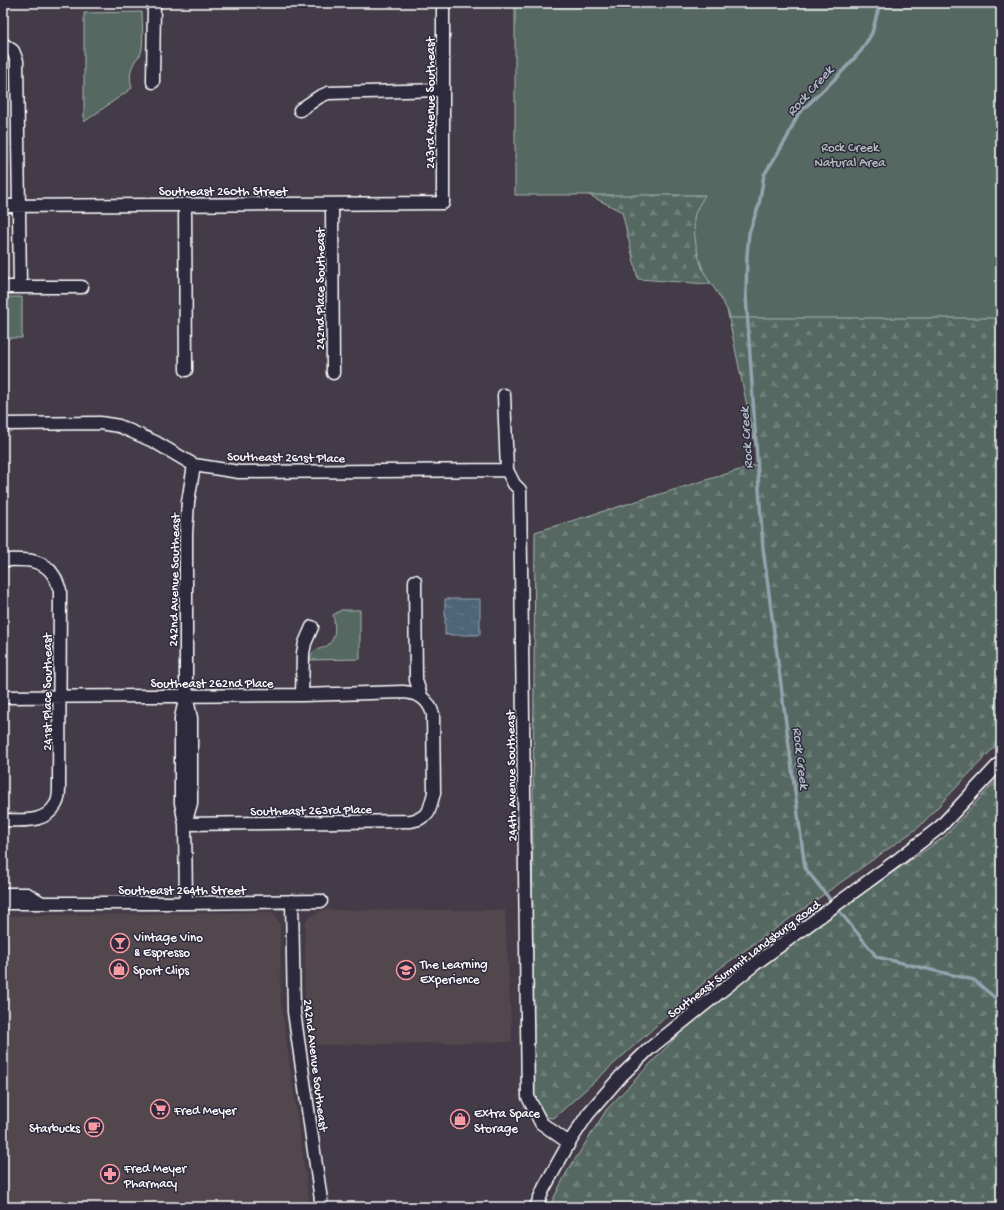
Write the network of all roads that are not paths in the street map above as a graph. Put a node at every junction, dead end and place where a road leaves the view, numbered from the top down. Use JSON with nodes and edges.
{"nodes":[{"id":1,"x":154,"y":3,"type":"edge"},
{"id":2,"x":443,"y":3,"type":"edge"},
{"id":3,"x":6,"y":46,"type":"edge"},
{"id":4,"x":153,"y":82,"type":"dead end"},
{"id":5,"x":443,"y":90,"type":"junction"},
{"id":6,"x":300,"y":110,"type":"dead end"},
{"id":7,"x":443,"y":203,"type":"joint"},
{"id":8,"x":185,"y":204,"type":"junction"},
{"id":9,"x":332,"y":204,"type":"junction"},
{"id":10,"x":19,"y":205,"type":"junction"},
{"id":11,"x":3,"y":206,"type":"edge"},
{"id":12,"x":3,"y":287,"type":"edge"},
{"id":13,"x":20,"y":287,"type":"junction"},
{"id":14,"x":82,"y":287,"type":"dead end"},
{"id":15,"x":186,"y":370,"type":"dead end"},
{"id":16,"x":333,"y":373,"type":"dead end"},
{"id":17,"x":504,"y":395,"type":"dead end"},
{"id":18,"x":3,"y":424,"type":"edge"},
{"id":19,"x":194,"y":465,"type":"junction"},
{"id":20,"x":507,"y":470,"type":"junction"},
{"id":21,"x":3,"y":560,"type":"edge"},
{"id":22,"x":415,"y":581,"type":"dead end"},
{"id":23,"x":312,"y":627,"type":"dead end"},
{"id":24,"x":302,"y":695,"type":"junction"},
{"id":25,"x":186,"y":696,"type":"junction"},
{"id":26,"x":421,"y":696,"type":"junction"},
{"id":27,"x":3,"y":697,"type":"edge"},
{"id":28,"x":60,"y":697,"type":"junction"},
{"id":29,"x":1001,"y":762,"type":"edge"},
{"id":30,"x":3,"y":820,"type":"edge"},
{"id":31,"x":185,"y":824,"type":"junction"},
{"id":32,"x":3,"y":894,"type":"edge"},
{"id":33,"x":292,"y":901,"type":"junction"},
{"id":34,"x":321,"y":901,"type":"dead end"},
{"id":35,"x":3,"y":903,"type":"edge"},
{"id":36,"x":43,"y":903,"type":"junction"},
{"id":37,"x":186,"y":903,"type":"junction"},
{"id":38,"x":568,"y":1143,"type":"junction"},
{"id":39,"x":322,"y":1207,"type":"edge"},
{"id":40,"x":536,"y":1207,"type":"edge"}],
"edges":[{"from":1,"to":4,"type":"street"},
{"from":2,"to":5,"type":"street","name":"243rd Avenue Southeast"},
{"from":3,"to":10,"type":"street"},
{"from":5,"to":6,"type":"street"},
{"from":5,"to":7,"type":"street","name":"243rd Avenue Southeast"},
{"from":7,"to":9,"type":"street","name":"Southeast 260th Street"},
{"from":8,"to":9,"type":"street","name":"Southeast 260th Street"},
{"from":8,"to":10,"type":"street","name":"Southeast 260th Street"},
{"from":8,"to":15,"type":"street"},
{"from":9,"to":16,"type":"street","name":"242nd Place Southeast"},
{"from":10,"to":11,"type":"street","name":"Southeast 260th Street"},
{"from":10,"to":13,"type":"street"},
{"from":12,"to":13,"type":"street"},
{"from":13,"to":14,"type":"street"},
{"from":17,"to":20,"type":"street","name":"244th Avenue Southeast"},
{"from":18,"to":19,"type":"street","name":"Southeast 261st Place"},
{"from":19,"to":20,"type":"street","name":"Southeast 261st Place"},
{"from":19,"to":25,"type":"street","name":"242nd Avenue Southeast"},
{"from":20,"to":38,"type":"street","name":"244th Avenue Southeast"},
{"from":21,"to":28,"type":"street","name":"241st Place Southeast"},
{"from":22,"to":26,"type":"street"},
{"from":23,"to":24,"type":"street"},
{"from":24,"to":25,"type":"street","name":"Southeast 262nd Place"},
{"from":24,"to":26,"type":"street","name":"Southeast 262nd Place"},
{"from":25,"to":28,"type":"street","name":"Southeast 262nd Place"},
{"from":25,"to":31,"type":"street","name":"242nd Avenue Southeast"},
{"from":26,"to":31,"type":"street","name":"Southeast 263rd Place"},
{"from":27,"to":28,"type":"street","name":"Southeast 262nd Place"},
{"from":28,"to":30,"type":"street","name":"241st Place Southeast"},
{"from":29,"to":38,"type":"street","name":"Southeast Summit Landsburg Road"},
{"from":31,"to":37,"type":"street","name":"242nd Avenue Southeast"},
{"from":32,"to":36,"type":"street","name":"Southeast 264th Street"},
{"from":33,"to":34,"type":"street","name":"Southeast 264th Street"},
{"from":33,"to":37,"type":"street","name":"Southeast 264th Street"},
{"from":33,"to":39,"type":"street","name":"242nd Avenue Southeast"},
{"from":35,"to":36,"type":"street","name":"Southeast 264th Street"},
{"from":36,"to":37,"type":"street","name":"Southeast 264th Street"},
{"from":38,"to":40,"type":"street","name":"Southeast Summit Landsburg Road"}]}
